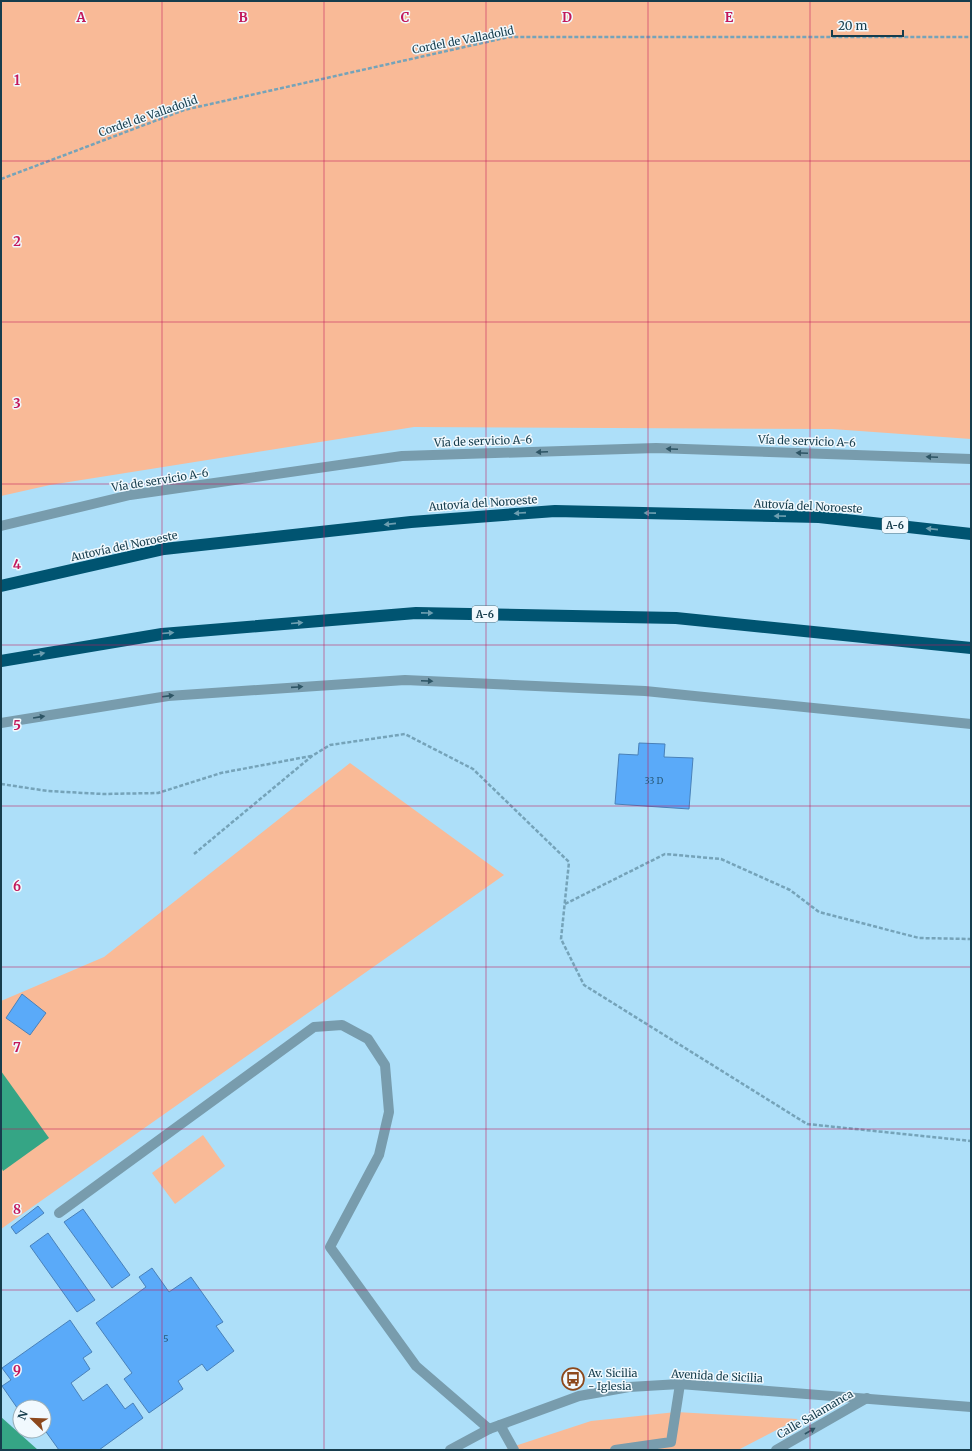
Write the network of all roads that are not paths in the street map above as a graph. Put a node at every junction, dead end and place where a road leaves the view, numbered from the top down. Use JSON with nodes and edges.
{"nodes":[{"id":1,"x":971,"y":459,"type":"edge"},
{"id":2,"x":1,"y":526,"type":"edge"},
{"id":3,"x":971,"y":534,"type":"edge"},
{"id":4,"x":1,"y":586,"type":"edge"},
{"id":5,"x":971,"y":648,"type":"edge"},
{"id":6,"x":1,"y":661,"type":"edge"},
{"id":7,"x":1,"y":723,"type":"edge"},
{"id":8,"x":971,"y":724,"type":"edge"},
{"id":9,"x":59,"y":1213,"type":"dead end"},
{"id":10,"x":680,"y":1384,"type":"junction"},
{"id":11,"x":867,"y":1398,"type":"junction"},
{"id":12,"x":971,"y":1407,"type":"edge"},
{"id":13,"x":500,"y":1425,"type":"junction"},
{"id":14,"x":489,"y":1429,"type":"junction"},
{"id":15,"x":450,"y":1450,"type":"edge"},
{"id":16,"x":514,"y":1450,"type":"edge"},
{"id":17,"x":615,"y":1450,"type":"edge"},
{"id":18,"x":776,"y":1450,"type":"edge"}],
"edges":[{"from":1,"to":2,"type":"street","name":"Vía de servicio A-6","one_way":true},
{"from":3,"to":4,"type":"highway","name":"Autovía del Noroeste","number":"A-6","one_way":true},
{"from":6,"to":5,"type":"highway","number":"A-6","one_way":true},
{"from":7,"to":8,"type":"street","one_way":true},
{"from":9,"to":14,"type":"street"},
{"from":10,"to":11,"type":"street","name":"Avenida de Sicilia"},
{"from":10,"to":13,"type":"street","name":"Avenida de Sicilia"},
{"from":10,"to":17,"type":"street"},
{"from":11,"to":12,"type":"street","name":"Avenida de Sicilia"},
{"from":18,"to":11,"type":"street","name":"Calle Salamanca","one_way":true},
{"from":13,"to":14,"type":"street","name":"Avenida de Sicilia"},
{"from":13,"to":16,"type":"street"},
{"from":14,"to":15,"type":"street","name":"Avenida de Sicilia"}]}
